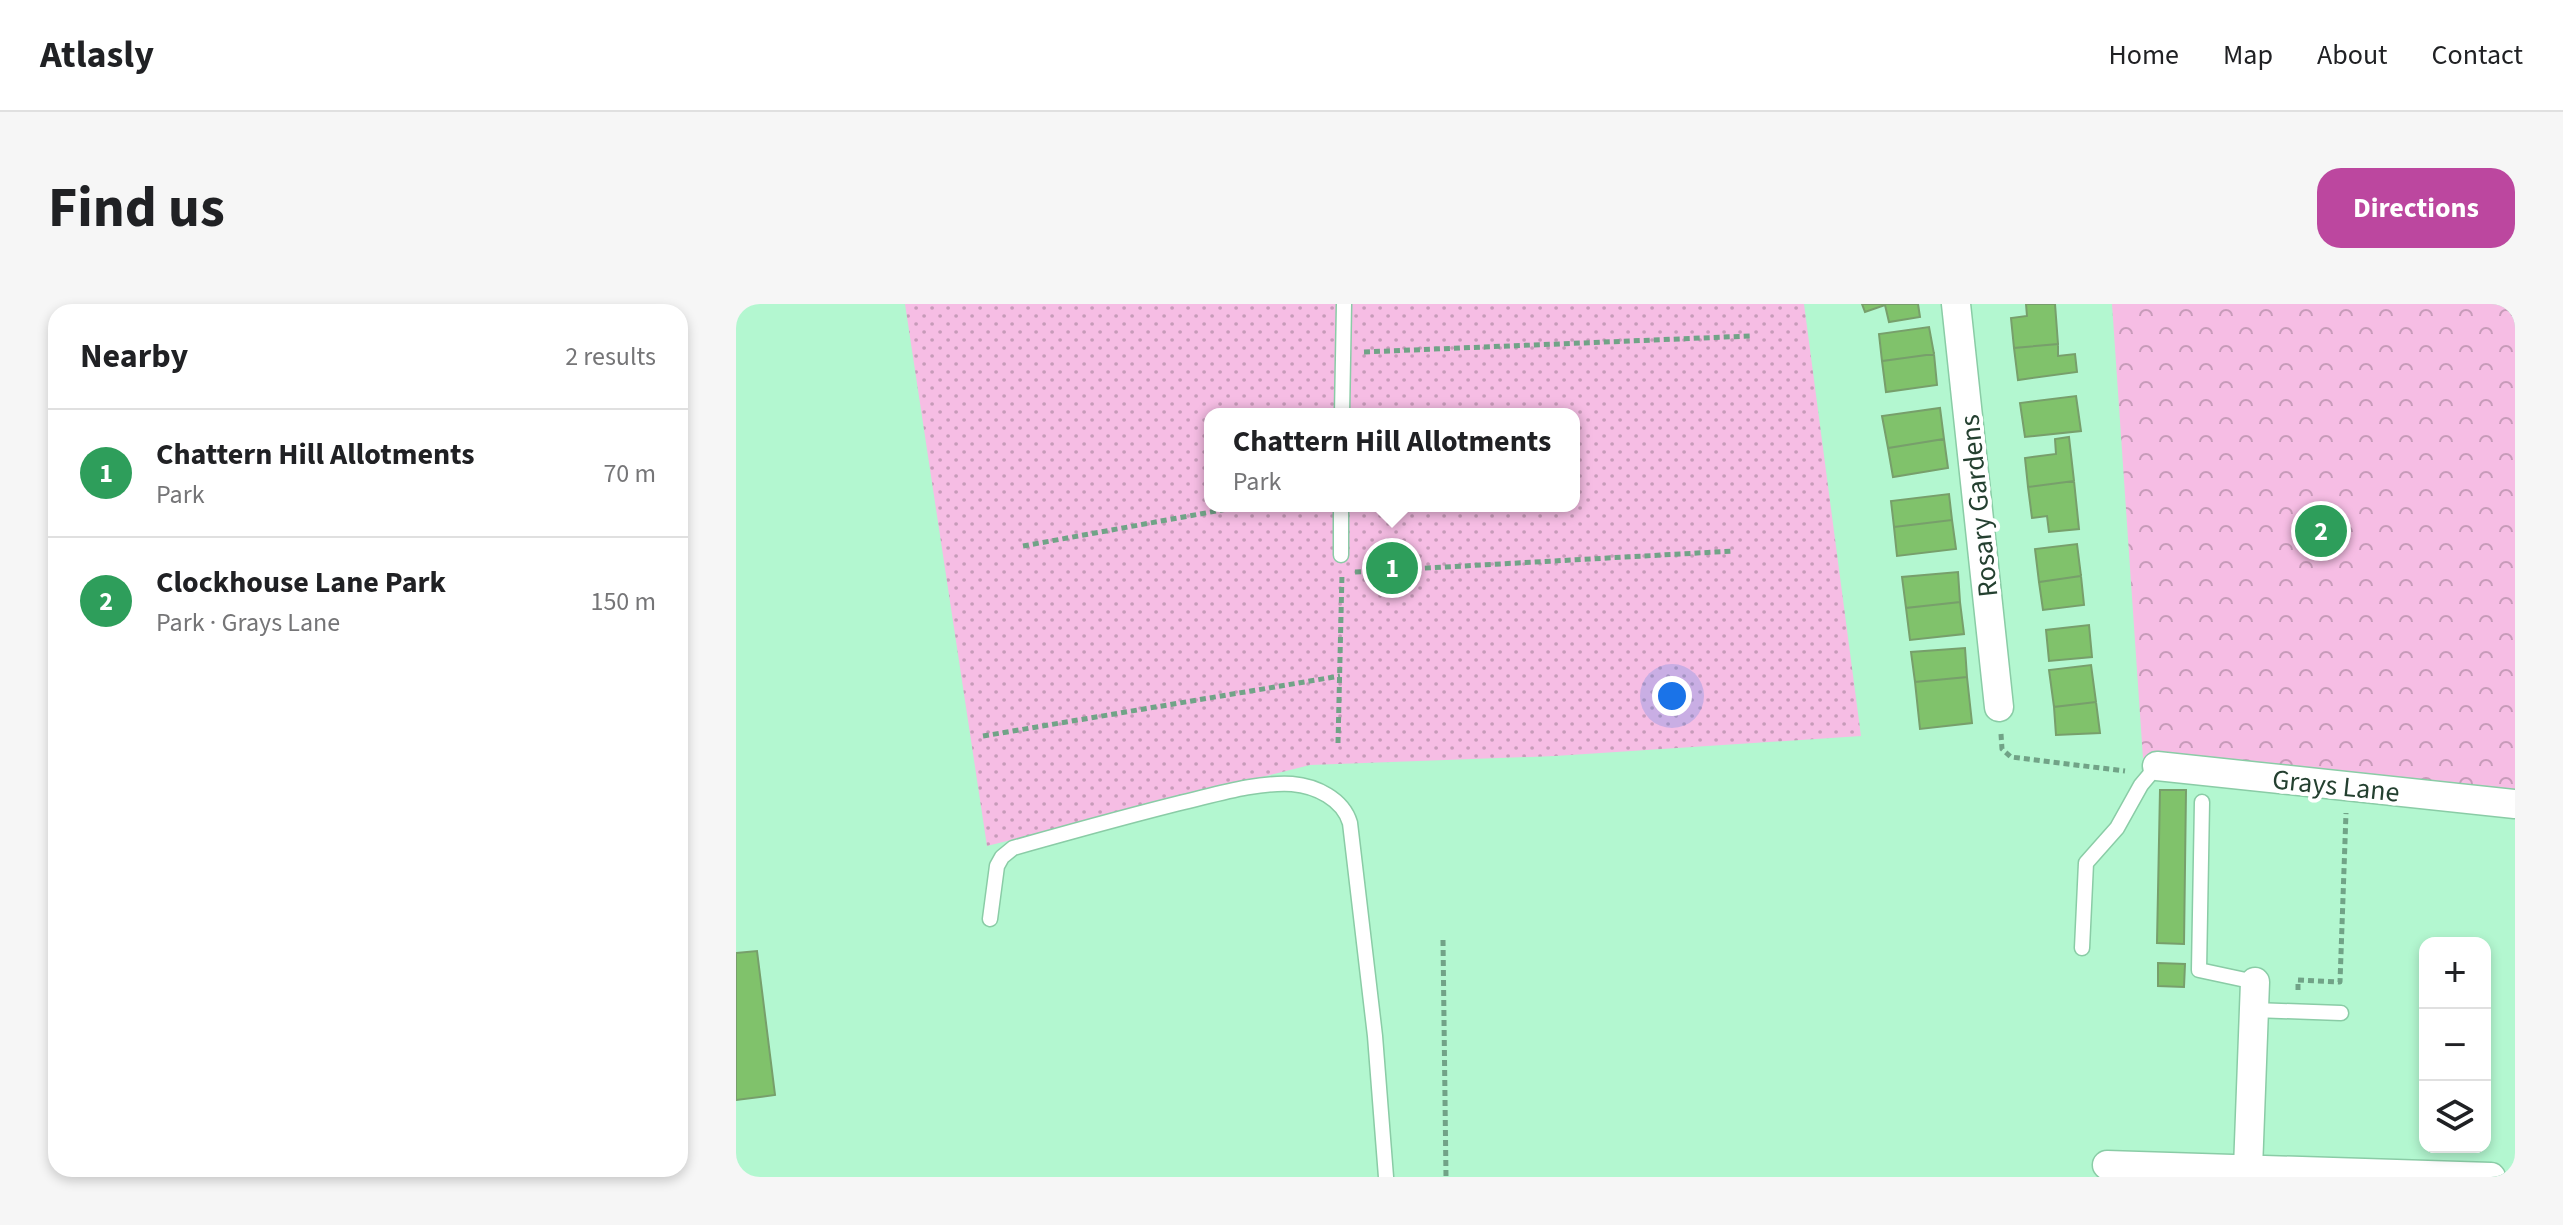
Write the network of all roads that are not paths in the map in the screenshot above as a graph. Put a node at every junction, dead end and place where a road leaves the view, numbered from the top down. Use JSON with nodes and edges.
{"nodes":[{"id":1,"x":1344,"y":304,"type":"edge"},
{"id":2,"x":1956,"y":304,"type":"edge"},
{"id":3,"x":1342,"y":408,"type":"edge"},
{"id":4,"x":1341,"y":512,"type":"edge"},
{"id":5,"x":1341,"y":555,"type":"road end"},
{"id":6,"x":1999,"y":707,"type":"road end"},
{"id":7,"x":2157,"y":766,"type":"joint"},
{"id":8,"x":2202,"y":802,"type":"dead end"},
{"id":9,"x":2515,"y":804,"type":"edge"},
{"id":10,"x":990,"y":919,"type":"dead end"},
{"id":11,"x":2082,"y":948,"type":"dead end"},
{"id":12,"x":2254,"y":996,"type":"junction"},
{"id":13,"x":2341,"y":1013,"type":"dead end"},
{"id":14,"x":2107,"y":1165,"type":"dead end"},
{"id":15,"x":2248,"y":1169,"type":"junction"},
{"id":16,"x":2169,"y":1173,"type":"edge"},
{"id":17,"x":2365,"y":1175,"type":"edge"},
{"id":18,"x":1386,"y":1177,"type":"edge"},
{"id":19,"x":2491,"y":1177,"type":"edge"}],
"edges":[{"from":1,"to":3,"type":"lane"},
{"from":2,"to":6,"type":"street","name":"Rosary Gardens"},
{"from":4,"to":5,"type":"lane"},
{"from":7,"to":9,"type":"street","name":"Grays Lane"},
{"from":7,"to":11,"type":"lane"},
{"from":8,"to":12,"type":"lane"},
{"from":10,"to":18,"type":"lane"},
{"from":12,"to":13,"type":"lane"},
{"from":12,"to":15,"type":"street"},
{"from":14,"to":16,"type":"street"},
{"from":15,"to":16,"type":"street"},
{"from":15,"to":17,"type":"street"},
{"from":17,"to":19,"type":"street"}]}
